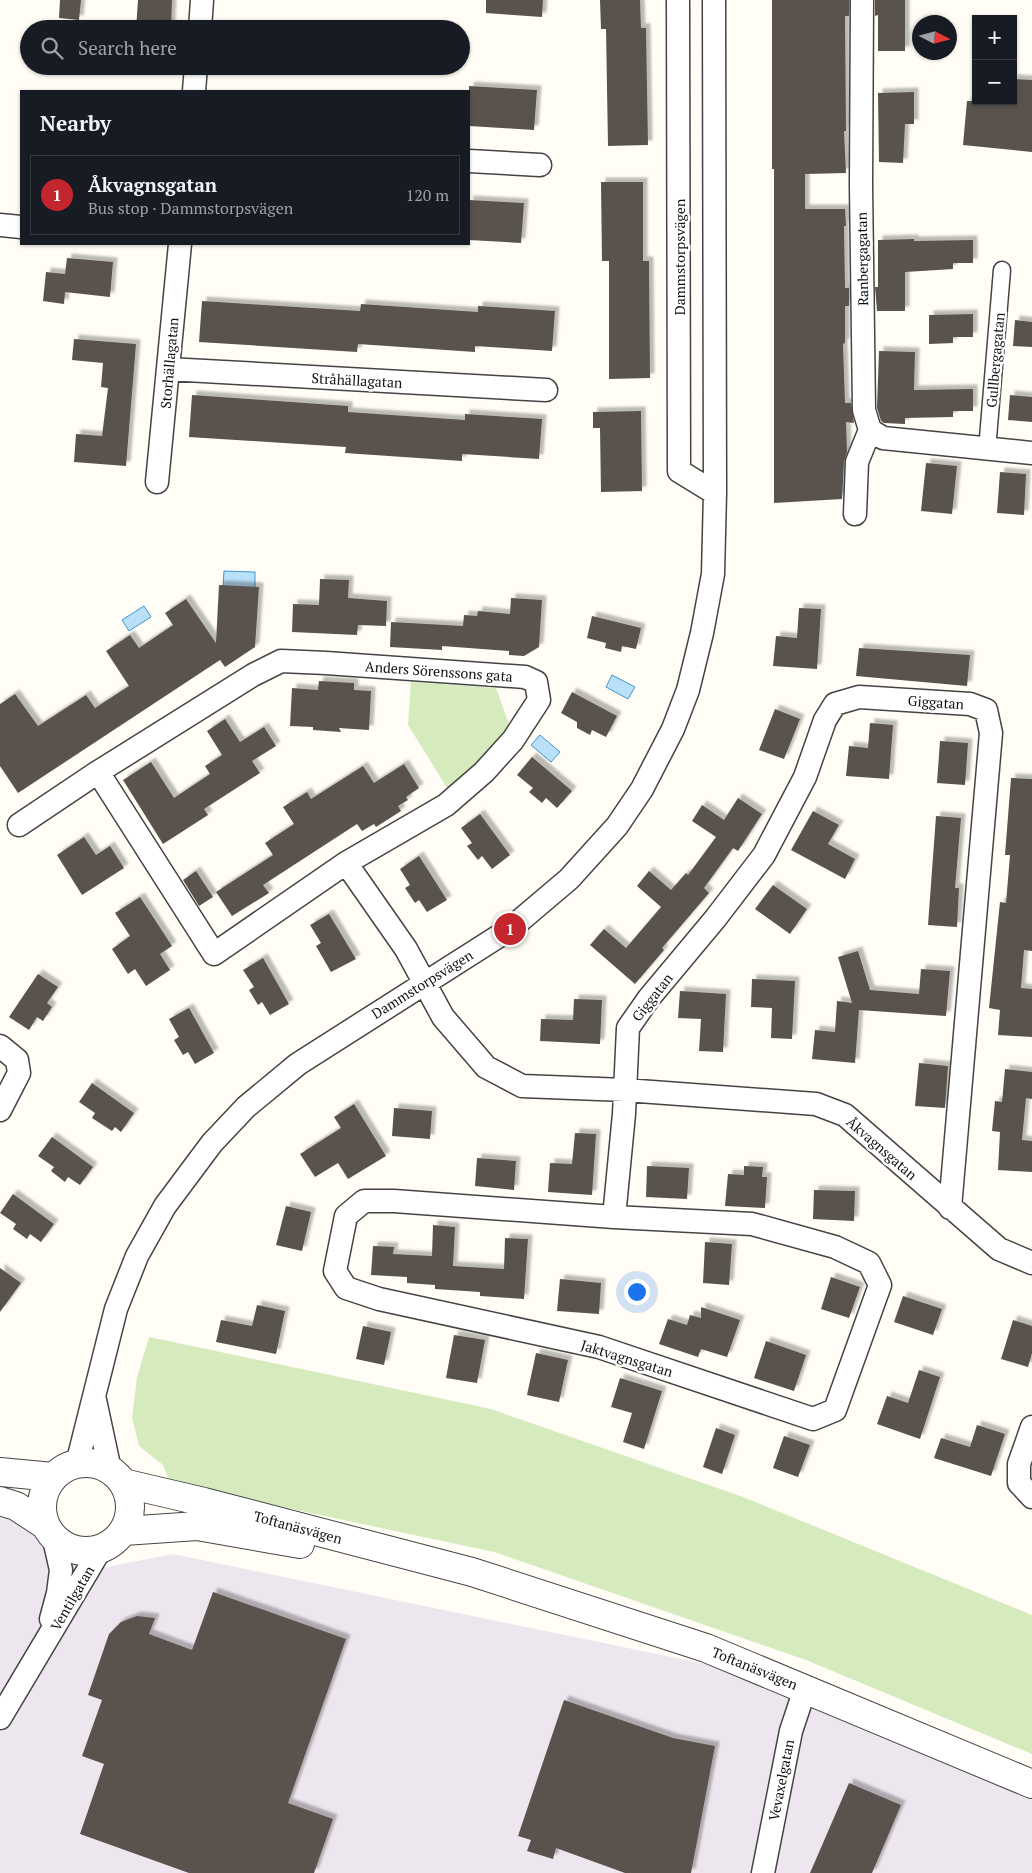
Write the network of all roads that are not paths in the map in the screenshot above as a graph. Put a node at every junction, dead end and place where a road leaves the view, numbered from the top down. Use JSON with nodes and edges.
{"nodes":[{"id":1,"x":202,"y":0,"type":"edge"},
{"id":2,"x":678,"y":0,"type":"edge"},
{"id":3,"x":714,"y":0,"type":"edge"},
{"id":4,"x":862,"y":0,"type":"edge"},
{"id":5,"x":201,"y":20,"type":"edge"},
{"id":6,"x":195,"y":75,"type":"edge"},
{"id":7,"x":194,"y":90,"type":"edge"},
{"id":8,"x":470,"y":161,"type":"edge"},
{"id":9,"x":540,"y":165,"type":"dead end"},
{"id":10,"x":0,"y":225,"type":"edge"},
{"id":11,"x":20,"y":227,"type":"edge"},
{"id":12,"x":180,"y":245,"type":"edge"},
{"id":13,"x":1002,"y":270,"type":"dead end"},
{"id":14,"x":168,"y":369,"type":"junction"},
{"id":15,"x":546,"y":390,"type":"dead end"},
{"id":16,"x":870,"y":430,"type":"junction"},
{"id":17,"x":988,"y":450,"type":"junction"},
{"id":18,"x":1032,"y":453,"type":"edge"},
{"id":19,"x":158,"y":482,"type":"dead end"},
{"id":20,"x":715,"y":493,"type":"junction"},
{"id":21,"x":855,"y":514,"type":"dead end"},
{"id":22,"x":98,"y":772,"type":"junction"},
{"id":23,"x":19,"y":825,"type":"dead end"},
{"id":24,"x":346,"y":863,"type":"junction"},
{"id":25,"x":425,"y":983,"type":"junction"},
{"id":26,"x":0,"y":1046,"type":"edge"},
{"id":27,"x":624,"y":1090,"type":"junction"},
{"id":28,"x":0,"y":1110,"type":"edge"},
{"id":29,"x":950,"y":1208,"type":"junction"},
{"id":30,"x":614,"y":1216,"type":"junction"},
{"id":31,"x":1032,"y":1263,"type":"edge"},
{"id":32,"x":94,"y":1394,"type":"junction"},
{"id":33,"x":1032,"y":1427,"type":"edge"},
{"id":34,"x":77,"y":1464,"type":"junction"},
{"id":35,"x":0,"y":1472,"type":"edge"},
{"id":36,"x":116,"y":1476,"type":"junction"},
{"id":37,"x":53,"y":1478,"type":"junction"},
{"id":38,"x":1032,"y":1497,"type":"edge"},
{"id":39,"x":0,"y":1501,"type":"edge"},
{"id":40,"x":124,"y":1531,"type":"junction"},
{"id":41,"x":49,"y":1532,"type":"junction"},
{"id":42,"x":100,"y":1550,"type":"junction"},
{"id":43,"x":472,"y":1572,"type":"junction"},
{"id":44,"x":44,"y":1646,"type":"junction"},
{"id":45,"x":805,"y":1689,"type":"junction"},
{"id":46,"x":0,"y":1718,"type":"edge"},
{"id":47,"x":1032,"y":1784,"type":"edge"},
{"id":48,"x":763,"y":1873,"type":"edge"}],
"edges":[{"from":1,"to":5,"type":"street"},
{"from":2,"to":20,"type":"street","name":"Dammstorpsvägen"},
{"from":3,"to":20,"type":"street","name":"Dammstorpsvägen"},
{"from":4,"to":16,"type":"street","name":"Ranbergagatan"},
{"from":6,"to":7,"type":"street"},
{"from":8,"to":9,"type":"street"},
{"from":10,"to":11,"type":"street"},
{"from":12,"to":14,"type":"street","name":"Storhällagatan"},
{"from":13,"to":17,"type":"street","name":"Gullbergagatan"},
{"from":14,"to":15,"type":"street","name":"Stråhällagatan"},
{"from":14,"to":19,"type":"street","name":"Storhällagatan"},
{"from":16,"to":17,"type":"street"},
{"from":16,"to":21,"type":"street"},
{"from":17,"to":18,"type":"street"},
{"from":20,"to":25,"type":"street","name":"Dammstorpsvägen"},
{"from":22,"to":23,"type":"street","name":"Anders Sörenssons gata"},
{"from":22,"to":24,"type":"street","name":"Anders Sörenssons gata"},
{"from":22,"to":24,"type":"street","name":"Anders Sörenssons gata"},
{"from":24,"to":25,"type":"street"},
{"from":25,"to":27,"type":"street","name":"Åkvagnsgatan"},
{"from":25,"to":32,"type":"street","name":"Dammstorpsvägen"},
{"from":26,"to":28,"type":"street"},
{"from":27,"to":29,"type":"street","name":"Åkvagnsgatan"},
{"from":27,"to":29,"type":"street","name":"Giggatan"},
{"from":27,"to":30,"type":"street"},
{"from":29,"to":31,"type":"street","name":"Åkvagnsgatan"},
{"from":30,"to":30,"type":"street","name":"Jaktvagnsgatan"},
{"from":32,"to":34,"type":"street","name":"Dammstorpsvägen"},
{"from":32,"to":36,"type":"street","name":"Dammstorpsvägen"},
{"from":33,"to":38,"type":"street"},
{"from":34,"to":36,"type":"street","name":"Toftanäsvägen"},
{"from":34,"to":37,"type":"street"},
{"from":35,"to":37,"type":"street"},
{"from":36,"to":40,"type":"street"},
{"from":36,"to":43,"type":"street","name":"Toftanäsvägen"},
{"from":37,"to":41,"type":"street"},
{"from":39,"to":41,"type":"street"},
{"from":40,"to":42,"type":"street"},
{"from":40,"to":43,"type":"street","name":"Toftanäsvägen"},
{"from":41,"to":42,"type":"street"},
{"from":41,"to":44,"type":"street","name":"Ventilgatan"},
{"from":42,"to":44,"type":"street","name":"Ventilgatan"},
{"from":43,"to":45,"type":"street","name":"Toftanäsvägen"},
{"from":44,"to":46,"type":"street","name":"Ventilgatan"},
{"from":45,"to":47,"type":"street","name":"Toftanäsvägen"},
{"from":45,"to":48,"type":"street","name":"Vevaxelgatan"}]}
